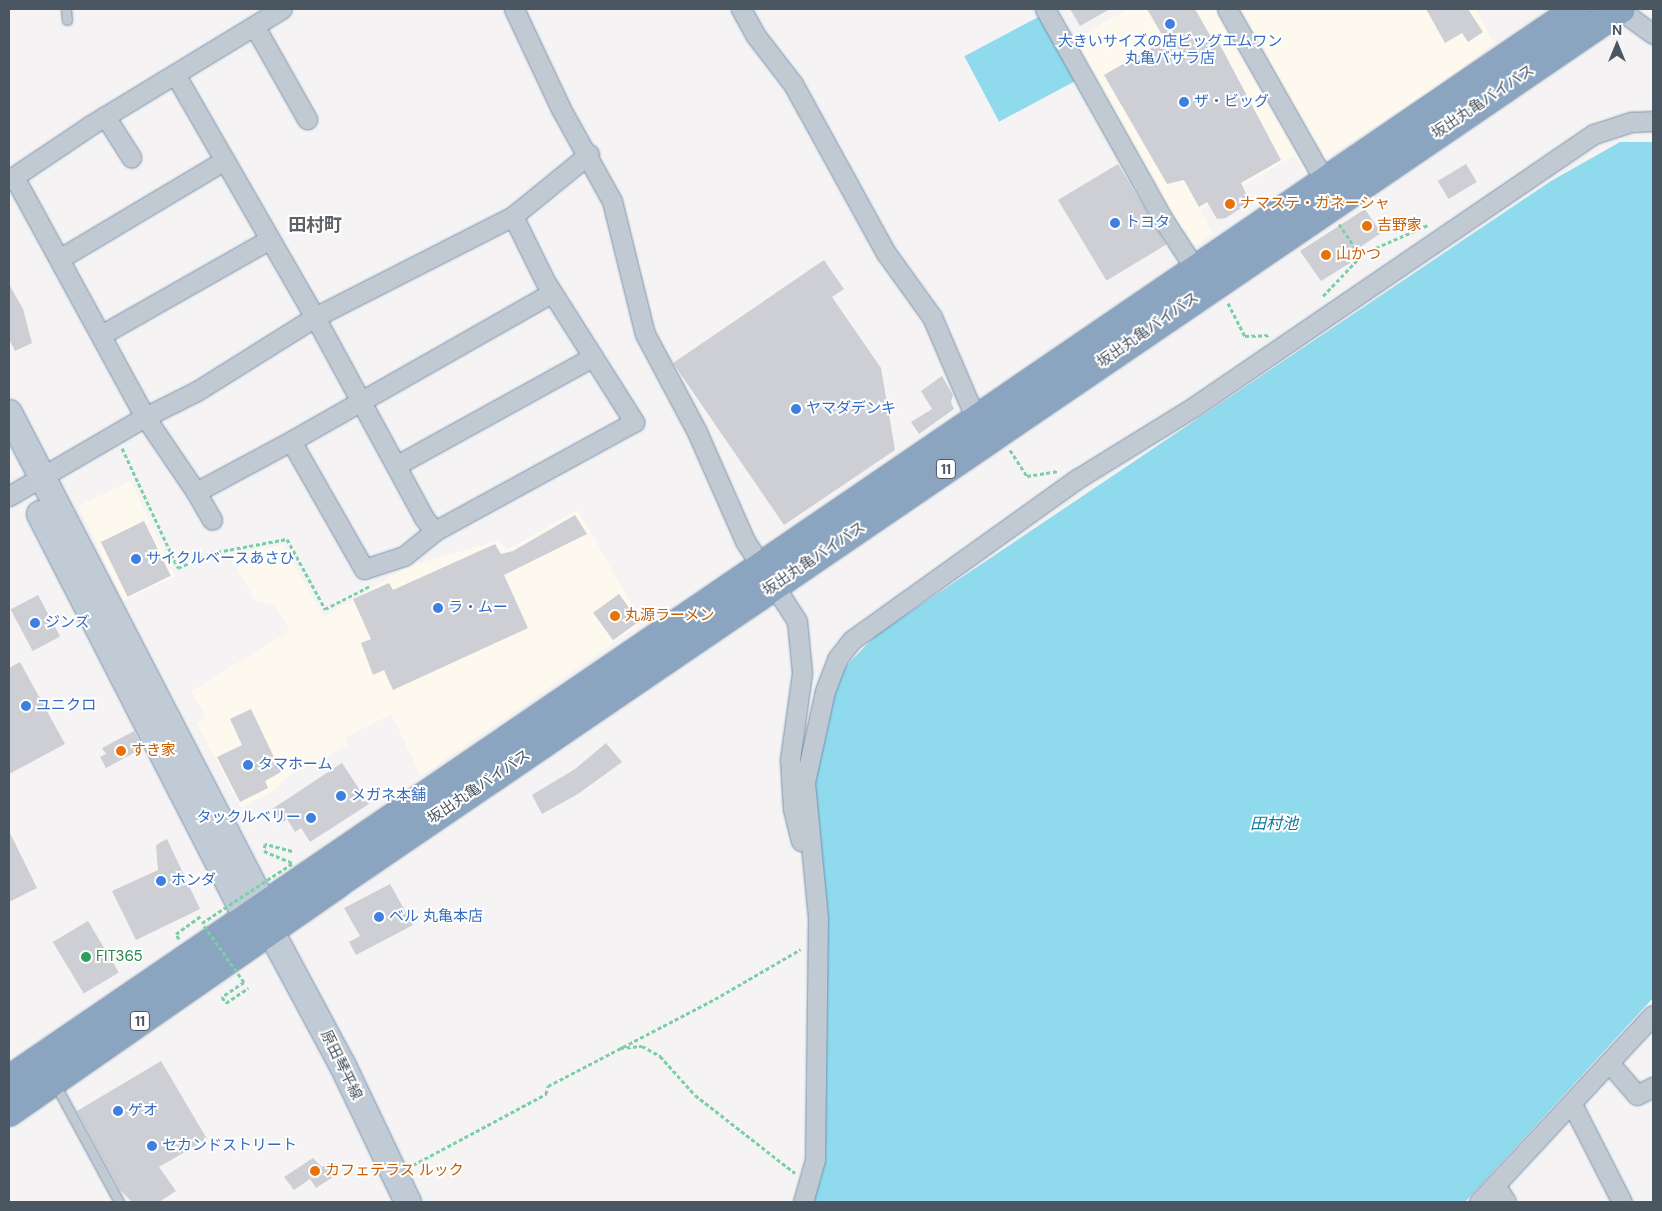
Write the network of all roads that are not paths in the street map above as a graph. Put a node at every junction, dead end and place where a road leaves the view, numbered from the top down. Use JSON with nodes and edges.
{"nodes":[{"id":1,"x":66,"y":9,"type":"edge"},
{"id":2,"x":282,"y":9,"type":"edge"},
{"id":3,"x":514,"y":9,"type":"edge"},
{"id":4,"x":741,"y":9,"type":"edge"},
{"id":5,"x":1045,"y":9,"type":"edge"},
{"id":6,"x":1227,"y":9,"type":"edge"},
{"id":7,"x":1578,"y":9,"type":"edge"},
{"id":8,"x":1620,"y":9,"type":"edge"},
{"id":9,"x":67,"y":20,"type":"dead end"},
{"id":10,"x":255,"y":28,"type":"junction"},
{"id":11,"x":1653,"y":34,"type":"edge"},
{"id":12,"x":175,"y":74,"type":"junction"},
{"id":13,"x":105,"y":116,"type":"junction"},
{"id":14,"x":307,"y":119,"type":"dead end"},
{"id":15,"x":1653,"y":121,"type":"edge"},
{"id":16,"x":589,"y":154,"type":"junction"},
{"id":17,"x":131,"y":157,"type":"dead end"},
{"id":18,"x":225,"y":160,"type":"junction"},
{"id":19,"x":11,"y":179,"type":"edge"},
{"id":20,"x":1330,"y":197,"type":"junction"},
{"id":21,"x":513,"y":216,"type":"junction"},
{"id":22,"x":270,"y":239,"type":"junction"},
{"id":23,"x":59,"y":259,"type":"junction"},
{"id":24,"x":1208,"y":275,"type":"junction"},
{"id":25,"x":552,"y":293,"type":"junction"},
{"id":26,"x":315,"y":318,"type":"junction"},
{"id":27,"x":100,"y":335,"type":"junction"},
{"id":28,"x":593,"y":357,"type":"junction"},
{"id":29,"x":360,"y":401,"type":"junction"},
{"id":30,"x":9,"y":413,"type":"edge"},
{"id":31,"x":145,"y":417,"type":"junction"},
{"id":32,"x":976,"y":419,"type":"junction"},
{"id":33,"x":291,"y":441,"type":"junction"},
{"id":34,"x":9,"y":453,"type":"edge"},
{"id":35,"x":397,"y":464,"type":"junction"},
{"id":36,"x":25,"y":487,"type":"edge"},
{"id":37,"x":196,"y":492,"type":"junction"},
{"id":38,"x":212,"y":520,"type":"dead end"},
{"id":39,"x":435,"y":531,"type":"junction"},
{"id":40,"x":767,"y":577,"type":"junction"},
{"id":41,"x":812,"y":866,"type":"junction"},
{"id":42,"x":261,"y":918,"type":"junction"},
{"id":43,"x":1653,"y":1015,"type":"edge"},
{"id":44,"x":1610,"y":1064,"type":"junction"},
{"id":45,"x":9,"y":1080,"type":"edge"},
{"id":46,"x":53,"y":1081,"type":"junction"},
{"id":47,"x":1653,"y":1086,"type":"edge"},
{"id":48,"x":1572,"y":1104,"type":"junction"},
{"id":49,"x":9,"y":1112,"type":"edge"},
{"id":50,"x":1496,"y":1185,"type":"junction"},
{"id":51,"x":119,"y":1202,"type":"edge"},
{"id":52,"x":408,"y":1202,"type":"edge"},
{"id":53,"x":803,"y":1202,"type":"edge"},
{"id":54,"x":1479,"y":1202,"type":"edge"},
{"id":55,"x":1506,"y":1202,"type":"edge"},
{"id":56,"x":1622,"y":1202,"type":"edge"}],
"edges":[{"from":1,"to":9,"type":"lane"},
{"from":2,"to":10,"type":"street"},
{"from":3,"to":16,"type":"street"},
{"from":4,"to":32,"type":"street"},
{"from":5,"to":24,"type":"street"},
{"from":6,"to":20,"type":"street"},
{"from":7,"to":20,"type":"highway","name":"坂出丸亀バイパス","number":"11"},
{"from":8,"to":11,"type":"street"},
{"from":8,"to":20,"type":"highway","name":"坂出丸亀バイパス","number":"11"},
{"from":10,"to":12,"type":"street"},
{"from":10,"to":14,"type":"street"},
{"from":12,"to":13,"type":"street"},
{"from":12,"to":18,"type":"street"},
{"from":13,"to":17,"type":"street"},
{"from":13,"to":19,"type":"street"},
{"from":15,"to":41,"type":"street"},
{"from":16,"to":21,"type":"street"},
{"from":16,"to":40,"type":"street"},
{"from":18,"to":22,"type":"street"},
{"from":18,"to":23,"type":"street"},
{"from":19,"to":23,"type":"street"},
{"from":20,"to":24,"type":"highway","name":"坂出丸亀バイパス","number":"11"},
{"from":21,"to":25,"type":"street"},
{"from":21,"to":26,"type":"street"},
{"from":22,"to":26,"type":"street"},
{"from":22,"to":27,"type":"street"},
{"from":23,"to":27,"type":"street"},
{"from":24,"to":32,"type":"highway","name":"坂出丸亀バイパス","number":"11"},
{"from":24,"to":40,"type":"highway","name":"坂出丸亀バイパス","number":"11"},
{"from":25,"to":28,"type":"street"},
{"from":25,"to":29,"type":"street"},
{"from":26,"to":29,"type":"street"},
{"from":26,"to":31,"type":"street"},
{"from":27,"to":31,"type":"street"},
{"from":28,"to":35,"type":"street"},
{"from":28,"to":39,"type":"street"},
{"from":29,"to":33,"type":"street"},
{"from":29,"to":35,"type":"street"},
{"from":30,"to":36,"type":"street"},
{"from":31,"to":36,"type":"street"},
{"from":31,"to":37,"type":"street"},
{"from":32,"to":40,"type":"highway","name":"坂出丸亀バイパス","number":"11"},
{"from":33,"to":37,"type":"street"},
{"from":33,"to":39,"type":"street"},
{"from":34,"to":36,"type":"street"},
{"from":35,"to":39,"type":"street"},
{"from":36,"to":42,"type":"street","name":"原田琴平線"},
{"from":37,"to":38,"type":"street"},
{"from":40,"to":41,"type":"street"},
{"from":40,"to":42,"type":"highway","name":"坂出丸亀バイパス","number":"11"},
{"from":41,"to":53,"type":"street"},
{"from":42,"to":45,"type":"highway","name":"坂出丸亀バイパス","number":"11"},
{"from":42,"to":46,"type":"highway","name":"坂出丸亀バイパス","number":"11"},
{"from":42,"to":52,"type":"street","name":"原田琴平線"},
{"from":43,"to":44,"type":"street"},
{"from":44,"to":47,"type":"street"},
{"from":44,"to":48,"type":"street"},
{"from":46,"to":49,"type":"highway","name":"坂出丸亀バイパス","number":"11"},
{"from":46,"to":51,"type":"lane"},
{"from":48,"to":50,"type":"street"},
{"from":48,"to":56,"type":"street"},
{"from":50,"to":54,"type":"street"},
{"from":50,"to":55,"type":"street"}]}
